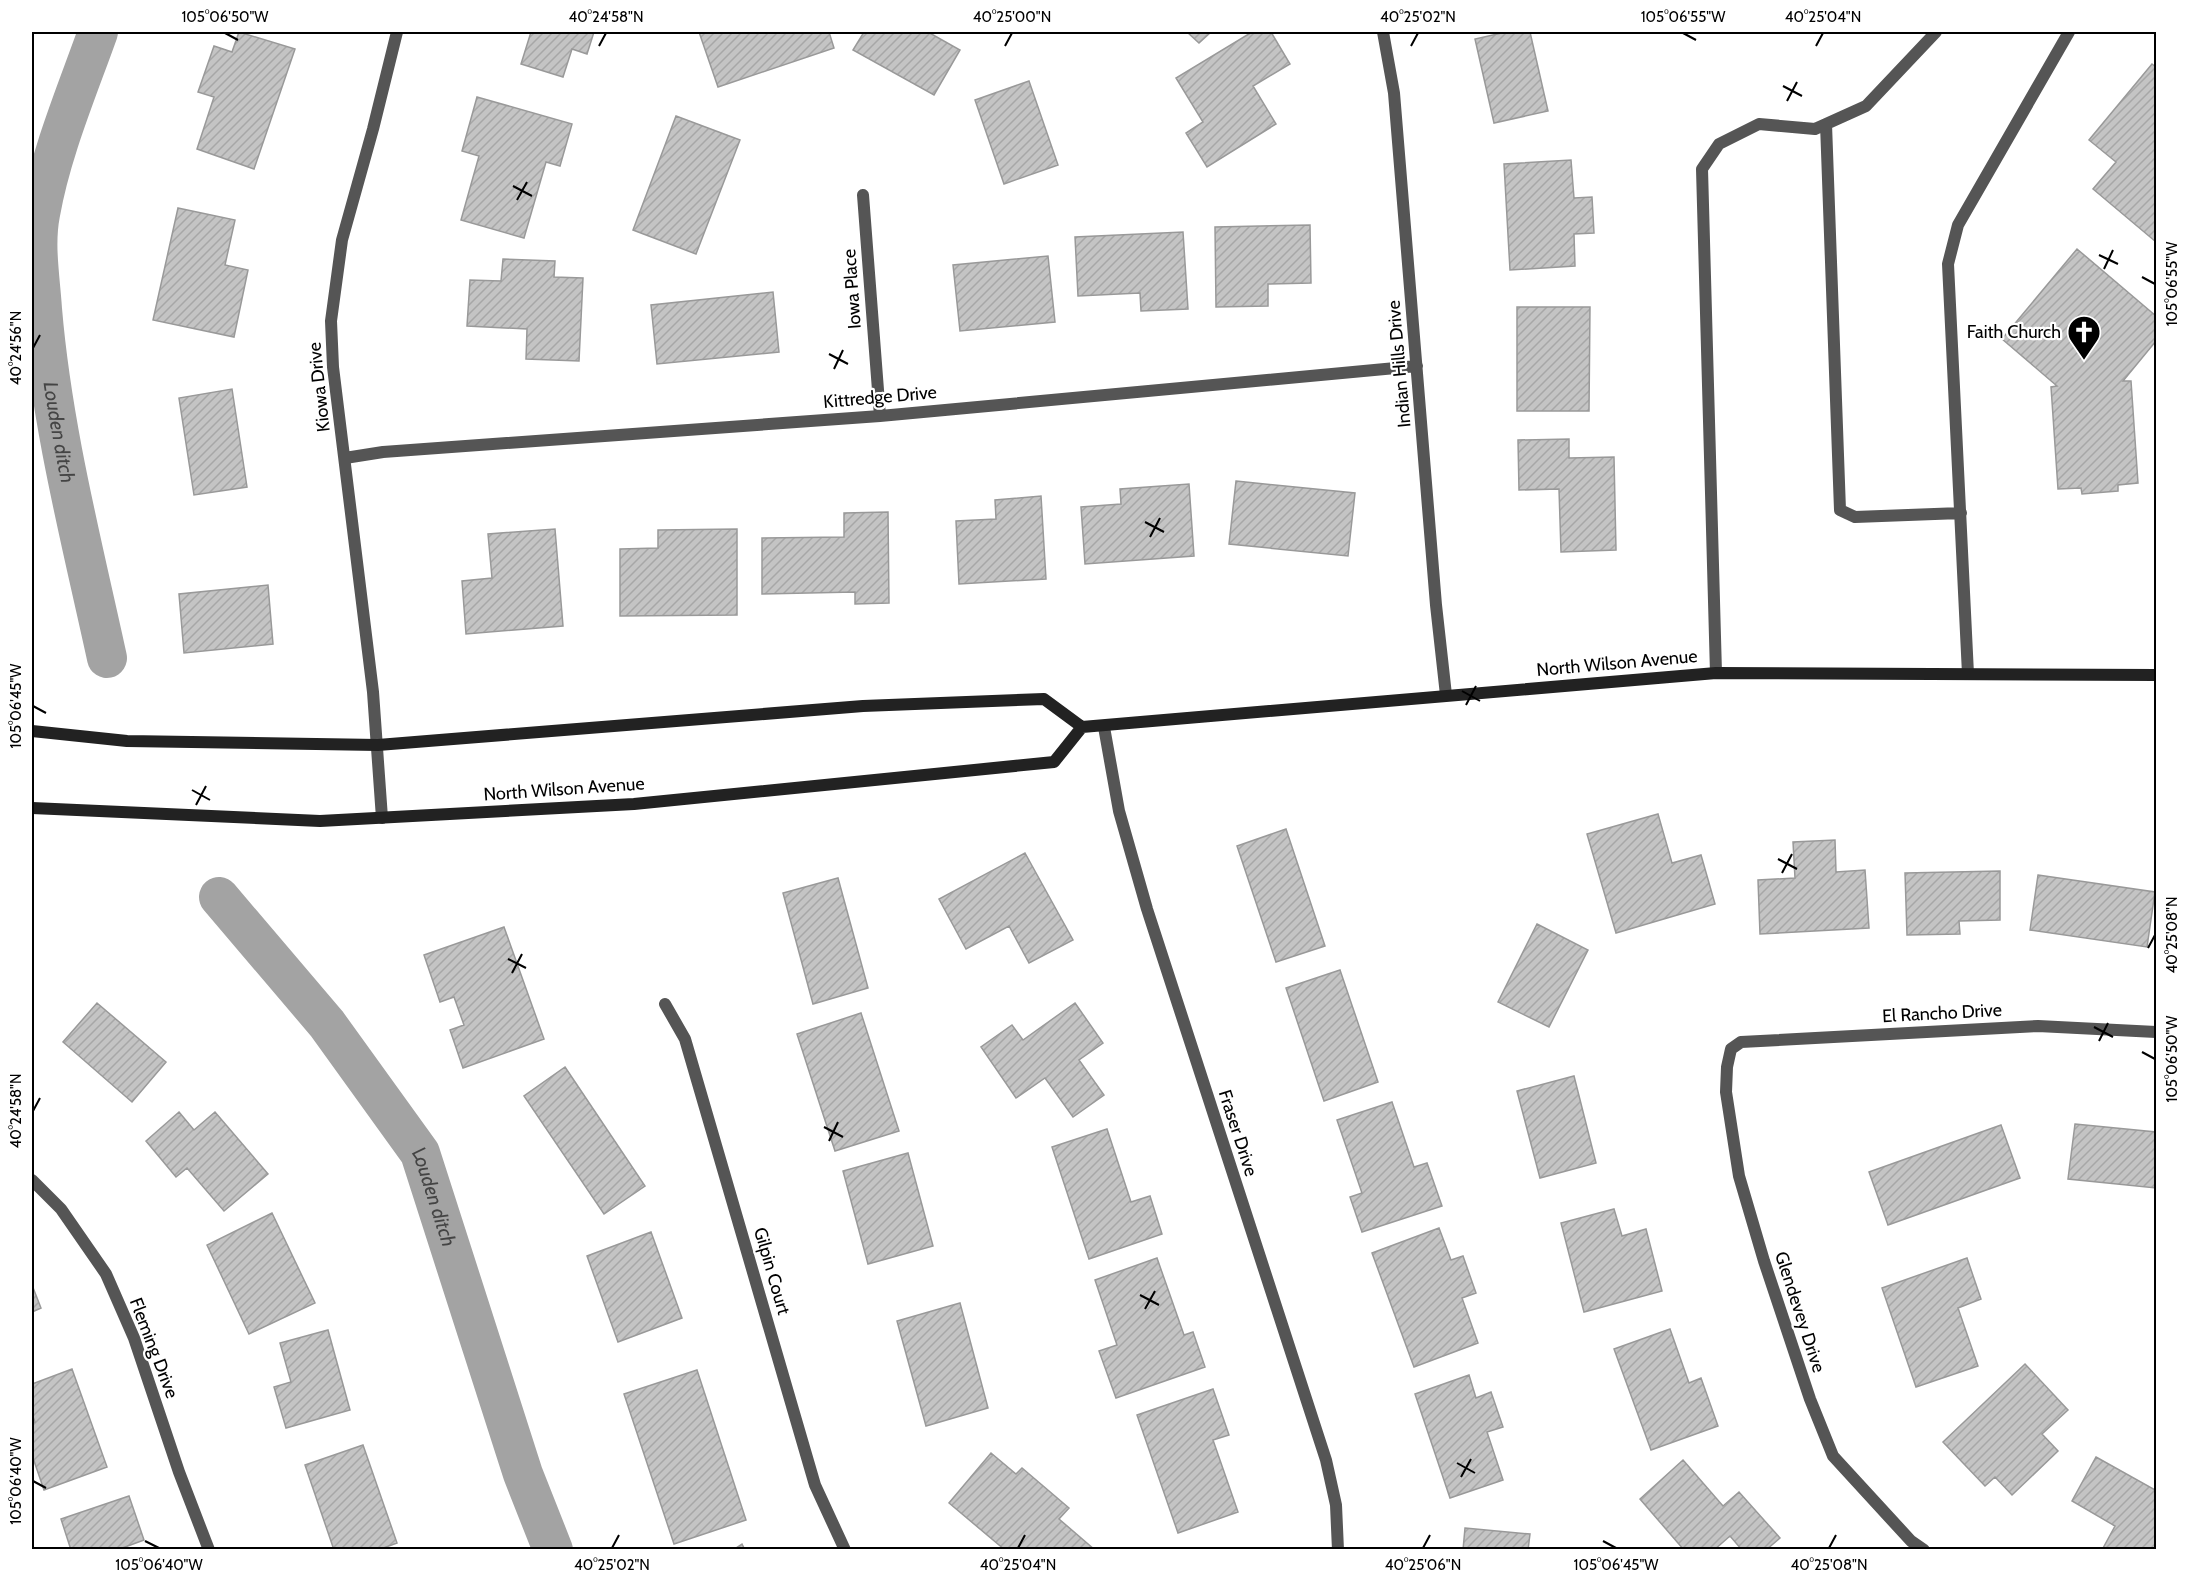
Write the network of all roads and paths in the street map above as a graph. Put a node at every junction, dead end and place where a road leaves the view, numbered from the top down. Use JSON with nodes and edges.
{"nodes":[{"id":1,"x":398,"y":32,"type":"edge"},
{"id":2,"x":1383,"y":32,"type":"edge"},
{"id":3,"x":1936,"y":32,"type":"edge"},
{"id":4,"x":2069,"y":32,"type":"edge"},
{"id":5,"x":1826,"y":124,"type":"junction"},
{"id":6,"x":863,"y":195,"type":"dead end"},
{"id":7,"x":1417,"y":366,"type":"junction"},
{"id":8,"x":880,"y":416,"type":"junction"},
{"id":9,"x":345,"y":458,"type":"junction"},
{"id":10,"x":1960,"y":513,"type":"junction"},
{"id":11,"x":1716,"y":672,"type":"junction"},
{"id":12,"x":1968,"y":674,"type":"junction"},
{"id":13,"x":2157,"y":675,"type":"edge"},
{"id":14,"x":1446,"y":694,"type":"junction"},
{"id":15,"x":1104,"y":726,"type":"junction"},
{"id":16,"x":1082,"y":728,"type":"junction"},
{"id":17,"x":32,"y":731,"type":"edge"},
{"id":18,"x":378,"y":745,"type":"junction"},
{"id":19,"x":32,"y":807,"type":"edge"},
{"id":20,"x":382,"y":818,"type":"junction"},
{"id":21,"x":665,"y":1004,"type":"dead end"},
{"id":22,"x":2157,"y":1032,"type":"edge"},
{"id":23,"x":1731,"y":1049,"type":"joint"},
{"id":24,"x":32,"y":1180,"type":"edge"},
{"id":25,"x":209,"y":1550,"type":"edge"},
{"id":26,"x":845,"y":1550,"type":"edge"},
{"id":27,"x":1338,"y":1550,"type":"edge"},
{"id":28,"x":1923,"y":1550,"type":"edge"}],
"edges":[{"from":1,"to":9,"type":"street","name":"Kiowa Drive"},
{"from":2,"to":7,"type":"street","name":"Indian Hills Drive"},
{"from":3,"to":5,"type":"street"},
{"from":4,"to":10,"type":"street"},
{"from":5,"to":10,"type":"street"},
{"from":5,"to":11,"type":"street"},
{"from":6,"to":8,"type":"street","name":"Iowa Place"},
{"from":7,"to":8,"type":"street","name":"Kittredge Drive"},
{"from":7,"to":14,"type":"street","name":"Indian Hills Drive"},
{"from":8,"to":9,"type":"street","name":"Kittredge Drive"},
{"from":9,"to":18,"type":"street","name":"Kiowa Drive"},
{"from":10,"to":12,"type":"street"},
{"from":11,"to":12,"type":"main road","name":"North Wilson Avenue"},
{"from":11,"to":14,"type":"main road","name":"North Wilson Avenue"},
{"from":12,"to":13,"type":"main road","name":"North Wilson Avenue"},
{"from":14,"to":15,"type":"main road","name":"North Wilson Avenue"},
{"from":15,"to":16,"type":"main road","name":"North Wilson Avenue"},
{"from":15,"to":27,"type":"street","name":"Fraser Drive"},
{"from":16,"to":18,"type":"main road"},
{"from":16,"to":20,"type":"main road","name":"North Wilson Avenue"},
{"from":17,"to":18,"type":"main road"},
{"from":18,"to":20,"type":"street","name":"Kiowa Drive"},
{"from":19,"to":20,"type":"main road","name":"North Wilson Avenue"},
{"from":21,"to":26,"type":"street","name":"Gilpin Court"},
{"from":22,"to":23,"type":"street","name":"El Rancho Drive"},
{"from":23,"to":28,"type":"street","name":"Glendevey Drive"},
{"from":24,"to":25,"type":"street","name":"Fleming Drive"}]}
